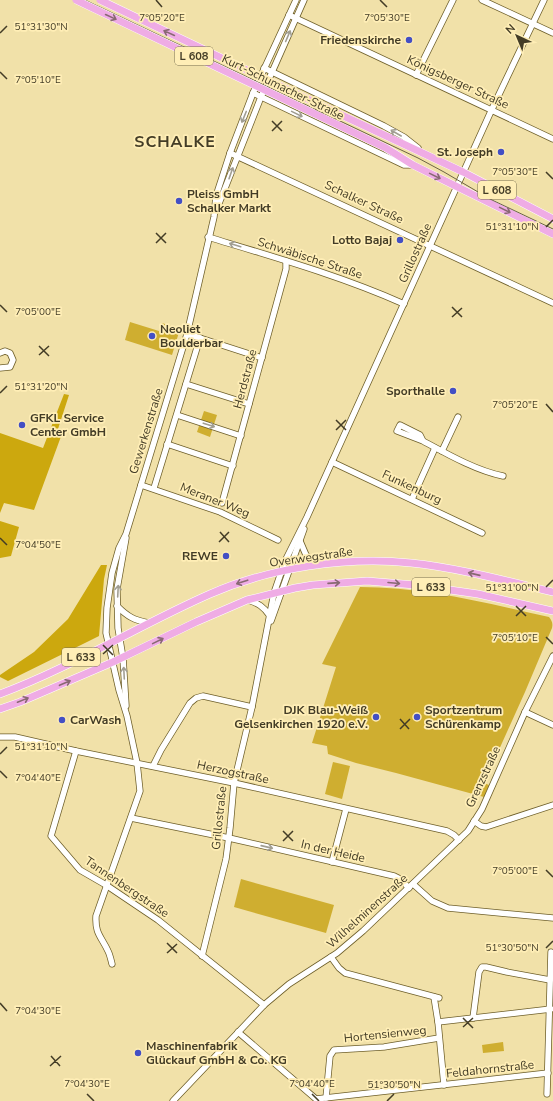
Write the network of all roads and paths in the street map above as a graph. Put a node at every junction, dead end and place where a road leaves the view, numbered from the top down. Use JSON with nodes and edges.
{"nodes":[{"id":1,"x":76,"y":0,"type":"edge"},
{"id":2,"x":100,"y":0,"type":"edge"},
{"id":3,"x":296,"y":0,"type":"edge"},
{"id":4,"x":304,"y":0,"type":"edge"},
{"id":5,"x":453,"y":0,"type":"edge"},
{"id":6,"x":482,"y":0,"type":"edge"},
{"id":7,"x":544,"y":0,"type":"edge"},
{"id":8,"x":289,"y":15,"type":"junction"},
{"id":9,"x":296,"y":18,"type":"junction"},
{"id":10,"x":533,"y":24,"type":"junction"},
{"id":11,"x":553,"y":33,"type":"edge"},
{"id":12,"x":264,"y":68,"type":"junction"},
{"id":13,"x":272,"y":72,"type":"junction"},
{"id":14,"x":416,"y":75,"type":"junction"},
{"id":15,"x":253,"y":93,"type":"junction"},
{"id":16,"x":262,"y":97,"type":"junction"},
{"id":17,"x":492,"y":109,"type":"junction"},
{"id":18,"x":553,"y":138,"type":"edge"},
{"id":19,"x":230,"y":153,"type":"junction"},
{"id":20,"x":237,"y":156,"type":"junction"},
{"id":21,"x":427,"y":156,"type":"junction"},
{"id":22,"x":413,"y":165,"type":"junction"},
{"id":23,"x":463,"y":172,"type":"junction"},
{"id":24,"x":457,"y":186,"type":"junction"},
{"id":25,"x":214,"y":217,"type":"junction"},
{"id":26,"x":553,"y":219,"type":"edge"},
{"id":27,"x":553,"y":234,"type":"edge"},
{"id":28,"x":208,"y":237,"type":"junction"},
{"id":29,"x":431,"y":246,"type":"junction"},
{"id":30,"x":286,"y":261,"type":"junction"},
{"id":31,"x":553,"y":303,"type":"edge"},
{"id":32,"x":404,"y":304,"type":"junction"},
{"id":33,"x":187,"y":334,"type":"junction"},
{"id":34,"x":200,"y":338,"type":"junction"},
{"id":35,"x":0,"y":353,"type":"edge"},
{"id":36,"x":262,"y":358,"type":"junction"},
{"id":37,"x":0,"y":368,"type":"edge"},
{"id":38,"x":186,"y":384,"type":"junction"},
{"id":39,"x":249,"y":404,"type":"junction"},
{"id":40,"x":177,"y":414,"type":"junction"},
{"id":41,"x":458,"y":417,"type":"dead end"},
{"id":42,"x":241,"y":436,"type":"junction"},
{"id":43,"x":423,"y":441,"type":"dead end"},
{"id":44,"x":167,"y":444,"type":"junction"},
{"id":45,"x":435,"y":448,"type":"junction"},
{"id":46,"x":442,"y":451,"type":"junction"},
{"id":47,"x":332,"y":462,"type":"junction"},
{"id":48,"x":233,"y":466,"type":"junction"},
{"id":49,"x":503,"y":476,"type":"dead end"},
{"id":50,"x":142,"y":485,"type":"junction"},
{"id":51,"x":154,"y":488,"type":"junction"},
{"id":52,"x":412,"y":499,"type":"junction"},
{"id":53,"x":222,"y":503,"type":"dead end"},
{"id":54,"x":308,"y":517,"type":"junction"},
{"id":55,"x":482,"y":533,"type":"dead end"},
{"id":56,"x":126,"y":534,"type":"junction"},
{"id":57,"x":278,"y":540,"type":"dead end"},
{"id":58,"x":300,"y":541,"type":"junction"},
{"id":59,"x":316,"y":565,"type":"junction"},
{"id":60,"x":288,"y":570,"type":"junction"},
{"id":61,"x":280,"y":572,"type":"junction"},
{"id":62,"x":282,"y":591,"type":"junction"},
{"id":63,"x":553,"y":592,"type":"edge"},
{"id":64,"x":274,"y":593,"type":"junction"},
{"id":65,"x":247,"y":600,"type":"junction"},
{"id":66,"x":117,"y":606,"type":"junction"},
{"id":67,"x":553,"y":611,"type":"edge"},
{"id":68,"x":270,"y":616,"type":"junction"},
{"id":69,"x":150,"y":623,"type":"junction"},
{"id":70,"x":266,"y":636,"type":"junction"},
{"id":71,"x":120,"y":638,"type":"junction"},
{"id":72,"x":108,"y":643,"type":"junction"},
{"id":73,"x":553,"y":656,"type":"edge"},
{"id":74,"x":123,"y":658,"type":"junction"},
{"id":75,"x":113,"y":662,"type":"junction"},
{"id":76,"x":0,"y":694,"type":"edge"},
{"id":77,"x":0,"y":708,"type":"edge"},
{"id":78,"x":252,"y":708,"type":"junction"},
{"id":79,"x":525,"y":712,"type":"junction"},
{"id":80,"x":127,"y":716,"type":"junction"},
{"id":81,"x":553,"y":725,"type":"edge"},
{"id":82,"x":0,"y":737,"type":"edge"},
{"id":83,"x":76,"y":751,"type":"junction"},
{"id":84,"x":137,"y":763,"type":"junction"},
{"id":85,"x":153,"y":766,"type":"junction"},
{"id":86,"x":234,"y":783,"type":"junction"},
{"id":87,"x":553,"y":805,"type":"edge"},
{"id":88,"x":346,"y":809,"type":"junction"},
{"id":89,"x":131,"y":818,"type":"junction"},
{"id":90,"x":474,"y":821,"type":"junction"},
{"id":91,"x":229,"y":838,"type":"junction"},
{"id":92,"x":458,"y":840,"type":"junction"},
{"id":93,"x":332,"y":862,"type":"junction"},
{"id":94,"x":106,"y":885,"type":"junction"},
{"id":95,"x":411,"y":886,"type":"junction"},
{"id":96,"x":553,"y":918,"type":"edge"},
{"id":97,"x":551,"y":952,"type":"dead end"},
{"id":98,"x":202,"y":956,"type":"junction"},
{"id":99,"x":331,"y":957,"type":"junction"},
{"id":100,"x":112,"y":964,"type":"dead end"},
{"id":101,"x":550,"y":980,"type":"junction"},
{"id":102,"x":264,"y":1005,"type":"junction"},
{"id":103,"x":551,"y":1009,"type":"edge"},
{"id":104,"x":473,"y":1018,"type":"junction"},
{"id":105,"x":438,"y":1022,"type":"junction"},
{"id":106,"x":238,"y":1032,"type":"junction"},
{"id":107,"x":439,"y":1038,"type":"junction"},
{"id":108,"x":548,"y":1073,"type":"junction"},
{"id":109,"x":444,"y":1085,"type":"junction"},
{"id":110,"x":547,"y":1094,"type":"dead end"},
{"id":111,"x":326,"y":1098,"type":"junction"},
{"id":112,"x":173,"y":1101,"type":"edge"}],
"edges":[{"from":1,"to":22,"type":"main road","name":"Kurt-Schumacher-Straße","number":"L 608","one_way":true,"bridge":true},
{"from":21,"to":2,"type":"main road","name":"Kurt-Schumacher-Straße","number":"L 608","one_way":true,"bridge":true},
{"from":3,"to":8,"type":"street","name":"Gewerkenstraße"},
{"from":4,"to":9,"type":"street","name":"Gewerkenstraße"},
{"from":5,"to":14,"type":"street"},
{"from":6,"to":10,"type":"street"},
{"from":7,"to":10,"type":"street","name":"Grillostraße"},
{"from":8,"to":9,"type":"street","name":"Königsberger Straße"},
{"from":8,"to":12,"type":"street","name":"Gewerkenstraße"},
{"from":13,"to":9,"type":"street","name":"Gewerkenstraße","one_way":true},
{"from":9,"to":14,"type":"street","name":"Königsberger Straße"},
{"from":10,"to":11,"type":"street"},
{"from":10,"to":17,"type":"street","name":"Grillostraße"},
{"from":12,"to":13,"type":"street","name":"Kurt-Schumacher-Straße"},
{"from":12,"to":15,"type":"street","name":"Gewerkenstraße"},
{"from":13,"to":16,"type":"street","name":"Gewerkenstraße"},
{"from":21,"to":13,"type":"street","name":"Kurt-Schumacher-Straße","one_way":true},
{"from":14,"to":17,"type":"street","name":"Königsberger Straße"},
{"from":15,"to":16,"type":"street","name":"Kurt-Schumacher-Straße"},
{"from":15,"to":19,"type":"street","name":"Gewerkenstraße","one_way":true},
{"from":16,"to":20,"type":"street","name":"Gewerkenstraße"},
{"from":16,"to":22,"type":"street","name":"Kurt-Schumacher-Straße","one_way":true},
{"from":17,"to":18,"type":"street","name":"Königsberger Straße"},
{"from":17,"to":23,"type":"street","name":"Grillostraße"},
{"from":19,"to":20,"type":"street","name":"Schalker Straße"},
{"from":19,"to":25,"type":"street","name":"Gewerkenstraße"},
{"from":25,"to":20,"type":"street","name":"Gewerkenstraße","one_way":true},
{"from":20,"to":29,"type":"street","name":"Schalker Straße"},
{"from":21,"to":23,"type":"main road","name":"Kurt-Schumacher-Straße","number":"L 608"},
{"from":22,"to":24,"type":"main road","name":"Kurt-Schumacher-Straße","number":"L 608","one_way":true},
{"from":23,"to":24,"type":"street","name":"Grillostraße"},
{"from":23,"to":26,"type":"main road","name":"Kurt-Schumacher-Straße","number":"L 608"},
{"from":24,"to":27,"type":"main road","name":"Kurt-Schumacher-Straße","number":"L 608","one_way":true},
{"from":24,"to":29,"type":"street","name":"Grillostraße"},
{"from":25,"to":28,"type":"street","name":"Gewerkenstraße"},
{"from":30,"to":28,"type":"street","name":"Schwäbische Straße","one_way":true},
{"from":28,"to":33,"type":"street","name":"Gewerkenstraße"},
{"from":29,"to":31,"type":"street","name":"Schalker Straße"},
{"from":29,"to":32,"type":"street","name":"Grillostraße"},
{"from":30,"to":32,"type":"street","name":"Schwäbische Straße"},
{"from":30,"to":36,"type":"street","name":"Herdstraße"},
{"from":32,"to":47,"type":"street","name":"Grillostraße"},
{"from":33,"to":34,"type":"street"},
{"from":33,"to":50,"type":"street","name":"Gewerkenstraße"},
{"from":34,"to":36,"type":"street"},
{"from":34,"to":38,"type":"street","name":"Gewerkenstraße"},
{"from":35,"to":37,"type":"street"},
{"from":36,"to":39,"type":"street","name":"Herdstraße"},
{"from":38,"to":39,"type":"street"},
{"from":38,"to":40,"type":"street","name":"Gewerkenstraße"},
{"from":39,"to":42,"type":"street","name":"Herdstraße"},
{"from":40,"to":42,"type":"street","one_way":true},
{"from":40,"to":44,"type":"street","name":"Gewerkenstraße"},
{"from":41,"to":46,"type":"street"},
{"from":42,"to":48,"type":"street","name":"Herdstraße"},
{"from":43,"to":45,"type":"street"},
{"from":44,"to":48,"type":"street"},
{"from":44,"to":51,"type":"street","name":"Gewerkenstraße"},
{"from":45,"to":46,"type":"street"},
{"from":45,"to":52,"type":"street"},
{"from":46,"to":49,"type":"street"},
{"from":47,"to":52,"type":"street","name":"Funkenburg"},
{"from":47,"to":54,"type":"street","name":"Grillostraße"},
{"from":48,"to":53,"type":"street","name":"Herdstraße"},
{"from":50,"to":51,"type":"street","name":"Meraner Weg"},
{"from":50,"to":56,"type":"street","name":"Gewerkenstraße"},
{"from":51,"to":57,"type":"street","name":"Meraner Weg"},
{"from":52,"to":55,"type":"street","name":"Funkenburg"},
{"from":54,"to":58,"type":"street","name":"Grillostraße"},
{"from":54,"to":61,"type":"street","name":"Grillostraße"},
{"from":66,"to":56,"type":"street","name":"Gewerkenstraße","one_way":true},
{"from":56,"to":72,"type":"street","name":"Gewerkenstraße"},
{"from":58,"to":59,"type":"street"},
{"from":58,"to":60,"type":"street","name":"Grillostraße"},
{"from":59,"to":60,"type":"main road","name":"Overwegstraße","number":"L 633"},
{"from":63,"to":59,"type":"main road","name":"Overwegstraße","number":"L 633","one_way":true},
{"from":60,"to":61,"type":"main road","name":"Overwegstraße","number":"L 633"},
{"from":60,"to":62,"type":"street","name":"Grillostraße"},
{"from":61,"to":64,"type":"street","name":"Grillostraße"},
{"from":61,"to":69,"type":"main road","name":"Overwegstraße","number":"L 633","one_way":true},
{"from":62,"to":64,"type":"main road","number":"L 633"},
{"from":62,"to":67,"type":"main road","number":"L 633","one_way":true},
{"from":62,"to":70,"type":"street","name":"Grillostraße"},
{"from":64,"to":65,"type":"main road","number":"L 633"},
{"from":64,"to":68,"type":"street","name":"Grillostraße"},
{"from":65,"to":68,"type":"street"},
{"from":74,"to":65,"type":"main road","number":"L 633","one_way":true},
{"from":66,"to":69,"type":"street"},
{"from":66,"to":71,"type":"street","name":"Gewerkenstraße"},
{"from":68,"to":70,"type":"street","name":"Grillostraße"},
{"from":69,"to":71,"type":"main road","name":"Overwegstraße","number":"L 633"},
{"from":70,"to":78,"type":"street","name":"Grillostraße"},
{"from":71,"to":72,"type":"main road","name":"Overwegstraße","number":"L 633"},
{"from":71,"to":74,"type":"street","name":"Gewerkenstraße"},
{"from":72,"to":75,"type":"street","name":"Gewerkenstraße"},
{"from":72,"to":76,"type":"main road","number":"L 633"},
{"from":73,"to":79,"type":"street","name":"Grenzstraße"},
{"from":74,"to":75,"type":"main road","number":"L 633"},
{"from":80,"to":74,"type":"street","name":"Gewerkenstraße","one_way":true},
{"from":77,"to":75,"type":"main road","number":"L 633","one_way":true},
{"from":75,"to":80,"type":"street","name":"Gewerkenstraße"},
{"from":78,"to":85,"type":"street"},
{"from":78,"to":86,"type":"street","name":"Grillostraße"},
{"from":79,"to":81,"type":"street"},
{"from":79,"to":90,"type":"street","name":"Grenzstraße"},
{"from":80,"to":84,"type":"street","name":"Gewerkenstraße"},
{"from":82,"to":83,"type":"street","name":"Herzogstraße"},
{"from":83,"to":84,"type":"street","name":"Herzogstraße"},
{"from":83,"to":94,"type":"street","name":"Tannenbergstraße"},
{"from":84,"to":85,"type":"street","name":"Herzogstraße"},
{"from":84,"to":89,"type":"street","name":"Gewerkenstraße"},
{"from":85,"to":86,"type":"street","name":"Herzogstraße"},
{"from":86,"to":88,"type":"street","name":"Herzogstraße"},
{"from":86,"to":91,"type":"street","name":"Grillostraße"},
{"from":87,"to":90,"type":"street"},
{"from":88,"to":92,"type":"street","name":"Herzogstraße"},
{"from":88,"to":93,"type":"street"},
{"from":89,"to":91,"type":"street","name":"In der Heide"},
{"from":89,"to":94,"type":"street","name":"Gewerkenstraße"},
{"from":90,"to":92,"type":"street","name":"Wilhelminenstraße"},
{"from":91,"to":93,"type":"street","name":"In der Heide","one_way":true},
{"from":91,"to":98,"type":"street","name":"Grillostraße"},
{"from":92,"to":95,"type":"street","name":"Wilhelminenstraße"},
{"from":93,"to":95,"type":"street","name":"In der Heide"},
{"from":94,"to":98,"type":"street","name":"Tannenbergstraße"},
{"from":94,"to":100,"type":"street","name":"Gewerkenstraße"},
{"from":95,"to":96,"type":"street","name":"In der Heide"},
{"from":95,"to":99,"type":"street","name":"Wilhelminenstraße"},
{"from":97,"to":101,"type":"street","name":"Feldahornstraße"},
{"from":98,"to":102,"type":"street","name":"Tannenbergstraße"},
{"from":99,"to":102,"type":"street","name":"Wilhelminenstraße"},
{"from":99,"to":105,"type":"street"},
{"from":101,"to":103,"type":"street","name":"Feldahornstraße"},
{"from":101,"to":104,"type":"street"},
{"from":102,"to":106,"type":"street","name":"Wilhelminenstraße"},
{"from":103,"to":104,"type":"street"},
{"from":103,"to":108,"type":"street","name":"Feldahornstraße"},
{"from":104,"to":105,"type":"street"},
{"from":105,"to":107,"type":"street"},
{"from":106,"to":111,"type":"street","name":"Feldahornstraße"},
{"from":106,"to":112,"type":"street","name":"Wilhelminenstraße"},
{"from":107,"to":109,"type":"street"},
{"from":107,"to":111,"type":"street","name":"Hortensienweg"},
{"from":108,"to":109,"type":"street","name":"Feldahornstraße"},
{"from":108,"to":110,"type":"street","name":"Feldahornstraße"},
{"from":109,"to":111,"type":"street","name":"Feldahornstraße"}]}
